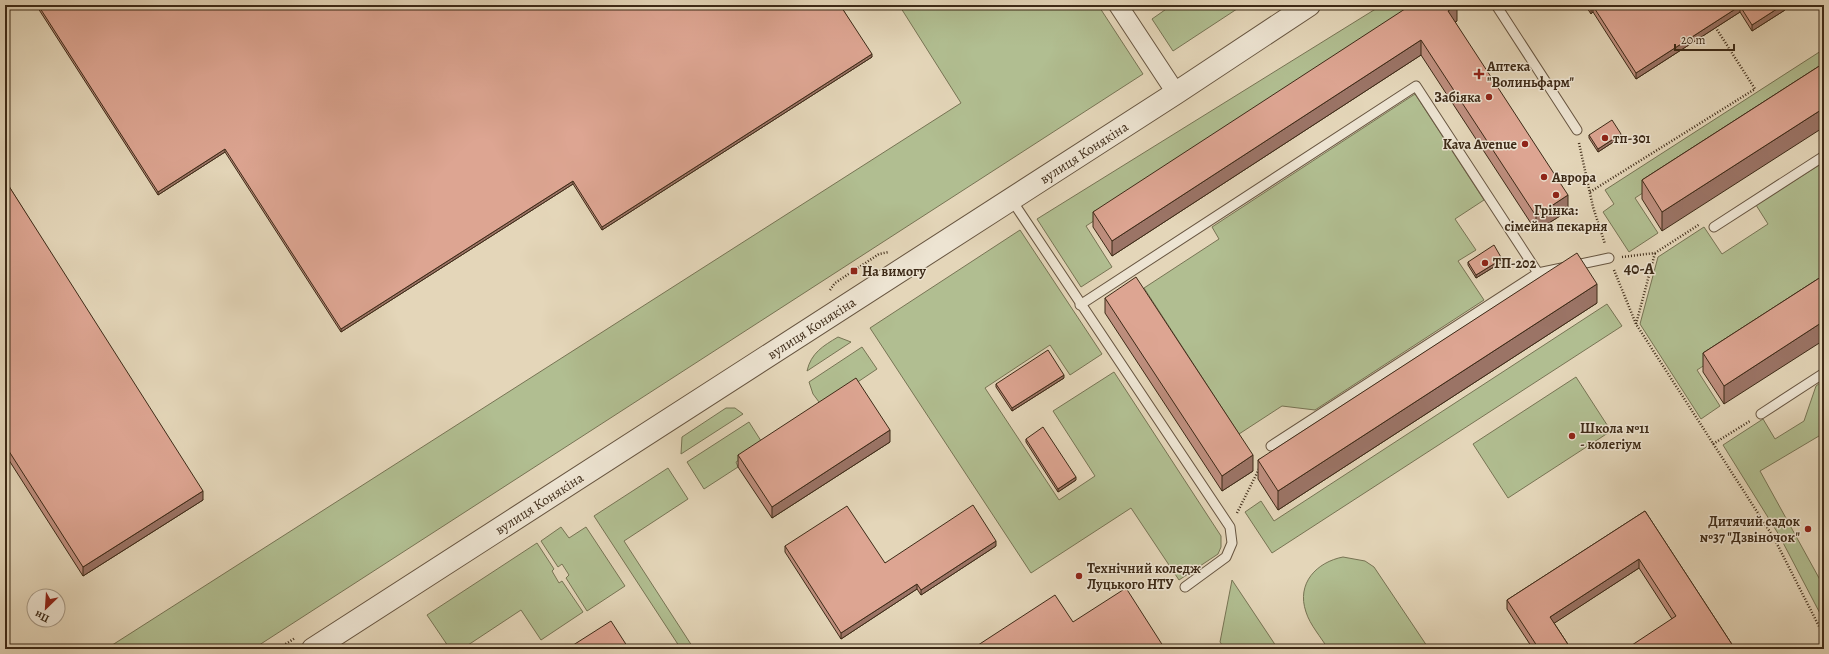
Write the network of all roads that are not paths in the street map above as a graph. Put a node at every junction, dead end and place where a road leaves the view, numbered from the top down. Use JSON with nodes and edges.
{"nodes":[{"id":1,"x":1118,"y":5,"type":"edge"},
{"id":2,"x":1309,"y":5,"type":"edge"},
{"id":3,"x":1496,"y":5,"type":"edge"},
{"id":4,"x":1176,"y":93,"type":"junction"},
{"id":5,"x":1577,"y":130,"type":"road end"},
{"id":6,"x":1824,"y":156,"type":"edge"},
{"id":7,"x":1011,"y":199,"type":"junction"},
{"id":8,"x":1714,"y":227,"type":"road end"},
{"id":9,"x":1609,"y":258,"type":"road end"},
{"id":10,"x":1538,"y":273,"type":"junction"},
{"id":11,"x":1080,"y":304,"type":"junction"},
{"id":12,"x":1824,"y":373,"type":"edge"},
{"id":13,"x":1761,"y":414,"type":"road end"},
{"id":14,"x":1271,"y":446,"type":"road end"},
{"id":15,"x":1185,"y":587,"type":"dead end"},
{"id":16,"x":314,"y":649,"type":"edge"}],
"edges":[{"from":1,"to":4,"type":"street"},
{"from":2,"to":4,"type":"street","name":"вулиця Конякіна"},
{"from":3,"to":5,"type":"lane"},
{"from":4,"to":7,"type":"street","name":"вулиця Конякіна"},
{"from":6,"to":8,"type":"lane"},
{"from":7,"to":11,"type":"lane"},
{"from":7,"to":16,"type":"street","name":"вулиця Конякіна"},
{"from":9,"to":10,"type":"lane"},
{"from":10,"to":11,"type":"lane"},
{"from":10,"to":14,"type":"lane"},
{"from":11,"to":15,"type":"lane"},
{"from":12,"to":13,"type":"lane"}]}
